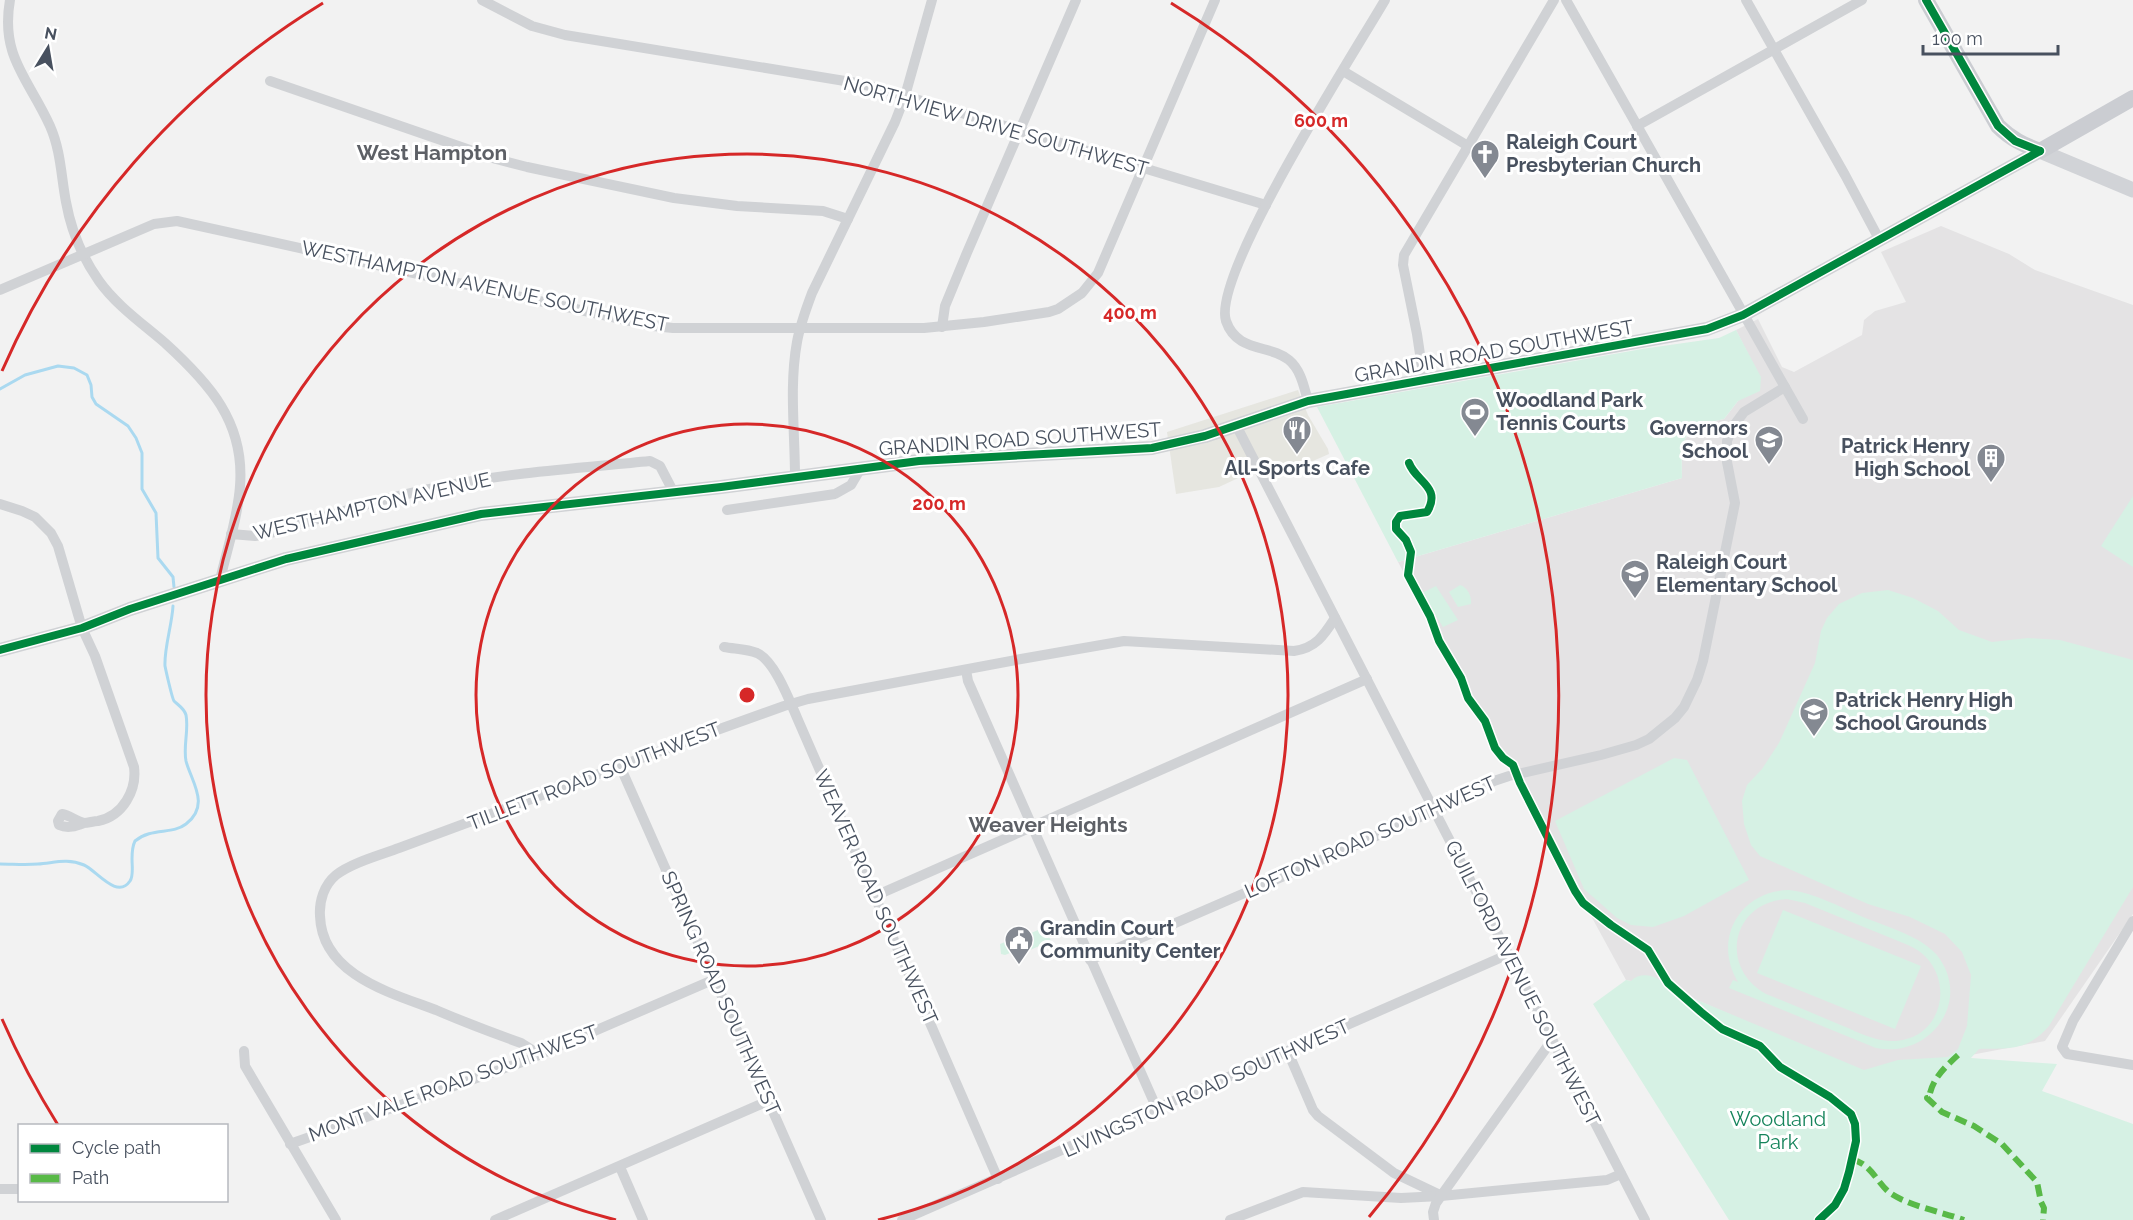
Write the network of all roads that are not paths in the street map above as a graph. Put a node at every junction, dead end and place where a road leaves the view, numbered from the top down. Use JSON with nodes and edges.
{"nodes":[{"id":1,"x":10,"y":0,"type":"edge"},
{"id":2,"x":482,"y":0,"type":"edge"},
{"id":3,"x":932,"y":0,"type":"edge"},
{"id":4,"x":1076,"y":0,"type":"edge"},
{"id":5,"x":1215,"y":0,"type":"edge"},
{"id":6,"x":1385,"y":0,"type":"edge"},
{"id":7,"x":1554,"y":0,"type":"edge"},
{"id":8,"x":1566,"y":0,"type":"edge"},
{"id":9,"x":1746,"y":0,"type":"edge"},
{"id":10,"x":1863,"y":0,"type":"edge"},
{"id":11,"x":1926,"y":0,"type":"edge"},
{"id":12,"x":1774,"y":50,"type":"junction"},
{"id":13,"x":1343,"y":71,"type":"junction"},
{"id":14,"x":270,"y":81,"type":"dead end"},
{"id":15,"x":905,"y":96,"type":"junction"},
{"id":16,"x":2133,"y":98,"type":"edge"},
{"id":17,"x":1636,"y":126,"type":"junction"},
{"id":18,"x":1020,"y":130,"type":"junction"},
{"id":19,"x":1468,"y":146,"type":"junction"},
{"id":20,"x":2040,"y":151,"type":"junction"},
{"id":21,"x":1143,"y":168,"type":"junction"},
{"id":22,"x":2133,"y":190,"type":"edge"},
{"id":23,"x":1266,"y":205,"type":"junction"},
{"id":24,"x":848,"y":219,"type":"junction"},
{"id":25,"x":1879,"y":239,"type":"junction"},
{"id":26,"x":83,"y":254,"type":"junction"},
{"id":27,"x":0,"y":290,"type":"edge"},
{"id":28,"x":1743,"y":315,"type":"junction"},
{"id":29,"x":942,"y":327,"type":"junction"},
{"id":30,"x":800,"y":328,"type":"junction"},
{"id":31,"x":1424,"y":381,"type":"junction"},
{"id":32,"x":1785,"y":387,"type":"junction"},
{"id":33,"x":1308,"y":401,"type":"junction"},
{"id":34,"x":1803,"y":419,"type":"dead end"},
{"id":35,"x":1236,"y":425,"type":"junction"},
{"id":36,"x":861,"y":468,"type":"junction"},
{"id":37,"x":795,"y":477,"type":"junction"},
{"id":38,"x":674,"y":493,"type":"junction"},
{"id":39,"x":0,"y":504,"type":"edge"},
{"id":40,"x":727,"y":510,"type":"dead end"},
{"id":41,"x":231,"y":534,"type":"junction"},
{"id":42,"x":220,"y":580,"type":"junction"},
{"id":43,"x":1335,"y":618,"type":"junction"},
{"id":44,"x":82,"y":628,"type":"junction"},
{"id":45,"x":724,"y":647,"type":"dead end"},
{"id":46,"x":0,"y":650,"type":"edge"},
{"id":47,"x":966,"y":670,"type":"junction"},
{"id":48,"x":1367,"y":679,"type":"junction"},
{"id":49,"x":790,"y":704,"type":"junction"},
{"id":50,"x":620,"y":766,"type":"junction"},
{"id":51,"x":1434,"y":810,"type":"junction"},
{"id":52,"x":84,"y":823,"type":"dead end"},
{"id":53,"x":1032,"y":826,"type":"junction"},
{"id":54,"x":875,"y":896,"type":"junction"},
{"id":55,"x":2133,"y":921,"type":"edge"},
{"id":56,"x":1509,"y":954,"type":"junction"},
{"id":57,"x":1090,"y":960,"type":"junction"},
{"id":58,"x":715,"y":979,"type":"junction"},
{"id":59,"x":1552,"y":1040,"type":"junction"},
{"id":60,"x":244,"y":1051,"type":"dead end"},
{"id":61,"x":1288,"y":1052,"type":"junction"},
{"id":62,"x":540,"y":1055,"type":"junction"},
{"id":63,"x":2133,"y":1065,"type":"edge"},
{"id":64,"x":768,"y":1101,"type":"junction"},
{"id":65,"x":1156,"y":1109,"type":"junction"},
{"id":66,"x":290,"y":1144,"type":"junction"},
{"id":67,"x":620,"y":1167,"type":"junction"},
{"id":68,"x":1622,"y":1174,"type":"junction"},
{"id":69,"x":998,"y":1179,"type":"junction"},
{"id":70,"x":0,"y":1189,"type":"edge"},
{"id":71,"x":18,"y":1189,"type":"edge"},
{"id":72,"x":1441,"y":1196,"type":"junction"},
{"id":73,"x":500,"y":1219,"type":"edge"},
{"id":74,"x":336,"y":1220,"type":"edge"},
{"id":75,"x":643,"y":1220,"type":"edge"},
{"id":76,"x":821,"y":1220,"type":"edge"},
{"id":77,"x":902,"y":1220,"type":"edge"},
{"id":78,"x":1230,"y":1220,"type":"edge"},
{"id":79,"x":1434,"y":1220,"type":"edge"},
{"id":80,"x":1645,"y":1220,"type":"edge"}],
"edges":[{"from":1,"to":26,"type":"street"},
{"from":2,"to":15,"type":"street","name":"NORTHVIEW DRIVE SOUTHWEST"},
{"from":3,"to":15,"type":"street"},
{"from":4,"to":18,"type":"street"},
{"from":5,"to":21,"type":"street","name":"WESTHAMPTON AVENUE SOUTHWEST"},
{"from":6,"to":13,"type":"street"},
{"from":7,"to":19,"type":"street"},
{"from":8,"to":17,"type":"street"},
{"from":9,"to":12,"type":"street"},
{"from":10,"to":12,"type":"street"},
{"from":11,"to":20,"type":"main road"},
{"from":12,"to":17,"type":"street"},
{"from":12,"to":25,"type":"street"},
{"from":13,"to":19,"type":"street"},
{"from":13,"to":23,"type":"street"},
{"from":14,"to":24,"type":"street"},
{"from":15,"to":18,"type":"street","name":"NORTHVIEW DRIVE SOUTHWEST"},
{"from":15,"to":24,"type":"street"},
{"from":16,"to":20,"type":"main road","name":"GRANDIN ROAD SOUTHWEST"},
{"from":17,"to":28,"type":"street"},
{"from":18,"to":21,"type":"street","name":"NORTHVIEW DRIVE SOUTHWEST"},
{"from":18,"to":29,"type":"street"},
{"from":19,"to":31,"type":"street"},
{"from":20,"to":22,"type":"main road"},
{"from":20,"to":25,"type":"street","name":"GRANDIN ROAD SOUTHWEST"},
{"from":21,"to":23,"type":"street","name":"NORTHVIEW DRIVE SOUTHWEST"},
{"from":21,"to":29,"type":"street","name":"WESTHAMPTON AVENUE SOUTHWEST"},
{"from":23,"to":33,"type":"street"},
{"from":24,"to":30,"type":"street"},
{"from":25,"to":28,"type":"street","name":"GRANDIN ROAD SOUTHWEST"},
{"from":26,"to":27,"type":"street","name":"WESTHAMPTON AVENUE SOUTHWEST"},
{"from":26,"to":30,"type":"street","name":"WESTHAMPTON AVENUE SOUTHWEST"},
{"from":26,"to":41,"type":"street"},
{"from":28,"to":31,"type":"street","name":"GRANDIN ROAD SOUTHWEST"},
{"from":28,"to":32,"type":"street"},
{"from":29,"to":30,"type":"street","name":"WESTHAMPTON AVENUE SOUTHWEST"},
{"from":30,"to":37,"type":"street"},
{"from":31,"to":33,"type":"street","name":"GRANDIN ROAD SOUTHWEST"},
{"from":32,"to":34,"type":"street"},
{"from":32,"to":51,"type":"street","name":"LOFTON ROAD SOUTHWEST"},
{"from":33,"to":35,"type":"street","name":"GRANDIN ROAD SOUTHWEST"},
{"from":35,"to":36,"type":"street","name":"GRANDIN ROAD SOUTHWEST"},
{"from":35,"to":43,"type":"street","name":"GUILFORD AVENUE SOUTHWEST"},
{"from":36,"to":37,"type":"street","name":"GRANDIN ROAD SOUTHWEST"},
{"from":36,"to":40,"type":"street"},
{"from":37,"to":38,"type":"street","name":"GRANDIN ROAD SOUTHWEST"},
{"from":38,"to":41,"type":"street","name":"WESTHAMPTON AVENUE"},
{"from":38,"to":42,"type":"street","name":"GRANDIN ROAD SOUTHWEST"},
{"from":39,"to":44,"type":"street"},
{"from":41,"to":42,"type":"street"},
{"from":42,"to":44,"type":"street","name":"GRANDIN ROAD SOUTHWEST"},
{"from":43,"to":47,"type":"street","name":"TILLETT ROAD SOUTHWEST"},
{"from":43,"to":48,"type":"street","name":"GUILFORD AVENUE SOUTHWEST"},
{"from":44,"to":46,"type":"street","name":"GRANDIN ROAD SOUTHWEST"},
{"from":44,"to":52,"type":"street"},
{"from":45,"to":49,"type":"street","name":"WEAVER ROAD SOUTHWEST"},
{"from":47,"to":49,"type":"street","name":"TILLETT ROAD SOUTHWEST"},
{"from":47,"to":53,"type":"street"},
{"from":48,"to":51,"type":"street","name":"GUILFORD AVENUE SOUTHWEST"},
{"from":48,"to":53,"type":"street"},
{"from":49,"to":50,"type":"street","name":"TILLETT ROAD SOUTHWEST"},
{"from":49,"to":54,"type":"street","name":"WEAVER ROAD SOUTHWEST"},
{"from":50,"to":58,"type":"street","name":"SPRING ROAD SOUTHWEST"},
{"from":50,"to":62,"type":"street","name":"TILLETT ROAD SOUTHWEST"},
{"from":51,"to":56,"type":"street","name":"GUILFORD AVENUE SOUTHWEST"},
{"from":51,"to":57,"type":"street","name":"LOFTON ROAD SOUTHWEST"},
{"from":53,"to":54,"type":"street"},
{"from":53,"to":57,"type":"street"},
{"from":54,"to":69,"type":"street","name":"WEAVER ROAD SOUTHWEST"},
{"from":55,"to":63,"type":"street"},
{"from":56,"to":59,"type":"street","name":"GUILFORD AVENUE SOUTHWEST"},
{"from":56,"to":61,"type":"street","name":"LIVINGSTON ROAD SOUTHWEST"},
{"from":57,"to":65,"type":"street"},
{"from":58,"to":62,"type":"street","name":"MONT VALE ROAD SOUTHWEST"},
{"from":58,"to":64,"type":"street","name":"SPRING ROAD SOUTHWEST"},
{"from":59,"to":68,"type":"street","name":"GUILFORD AVENUE SOUTHWEST"},
{"from":59,"to":72,"type":"street"},
{"from":60,"to":66,"type":"street"},
{"from":61,"to":65,"type":"street","name":"LIVINGSTON ROAD SOUTHWEST"},
{"from":61,"to":72,"type":"street"},
{"from":62,"to":66,"type":"street","name":"MONT VALE ROAD SOUTHWEST"},
{"from":64,"to":67,"type":"street"},
{"from":64,"to":76,"type":"street","name":"SPRING ROAD SOUTHWEST"},
{"from":65,"to":69,"type":"street","name":"LIVINGSTON ROAD SOUTHWEST"},
{"from":66,"to":74,"type":"street"},
{"from":67,"to":73,"type":"street"},
{"from":67,"to":75,"type":"street"},
{"from":68,"to":72,"type":"street"},
{"from":68,"to":80,"type":"street","name":"GUILFORD AVENUE SOUTHWEST"},
{"from":69,"to":77,"type":"street","name":"LIVINGSTON ROAD SOUTHWEST"},
{"from":70,"to":71,"type":"street"},
{"from":72,"to":78,"type":"street"},
{"from":72,"to":79,"type":"street"}]}
